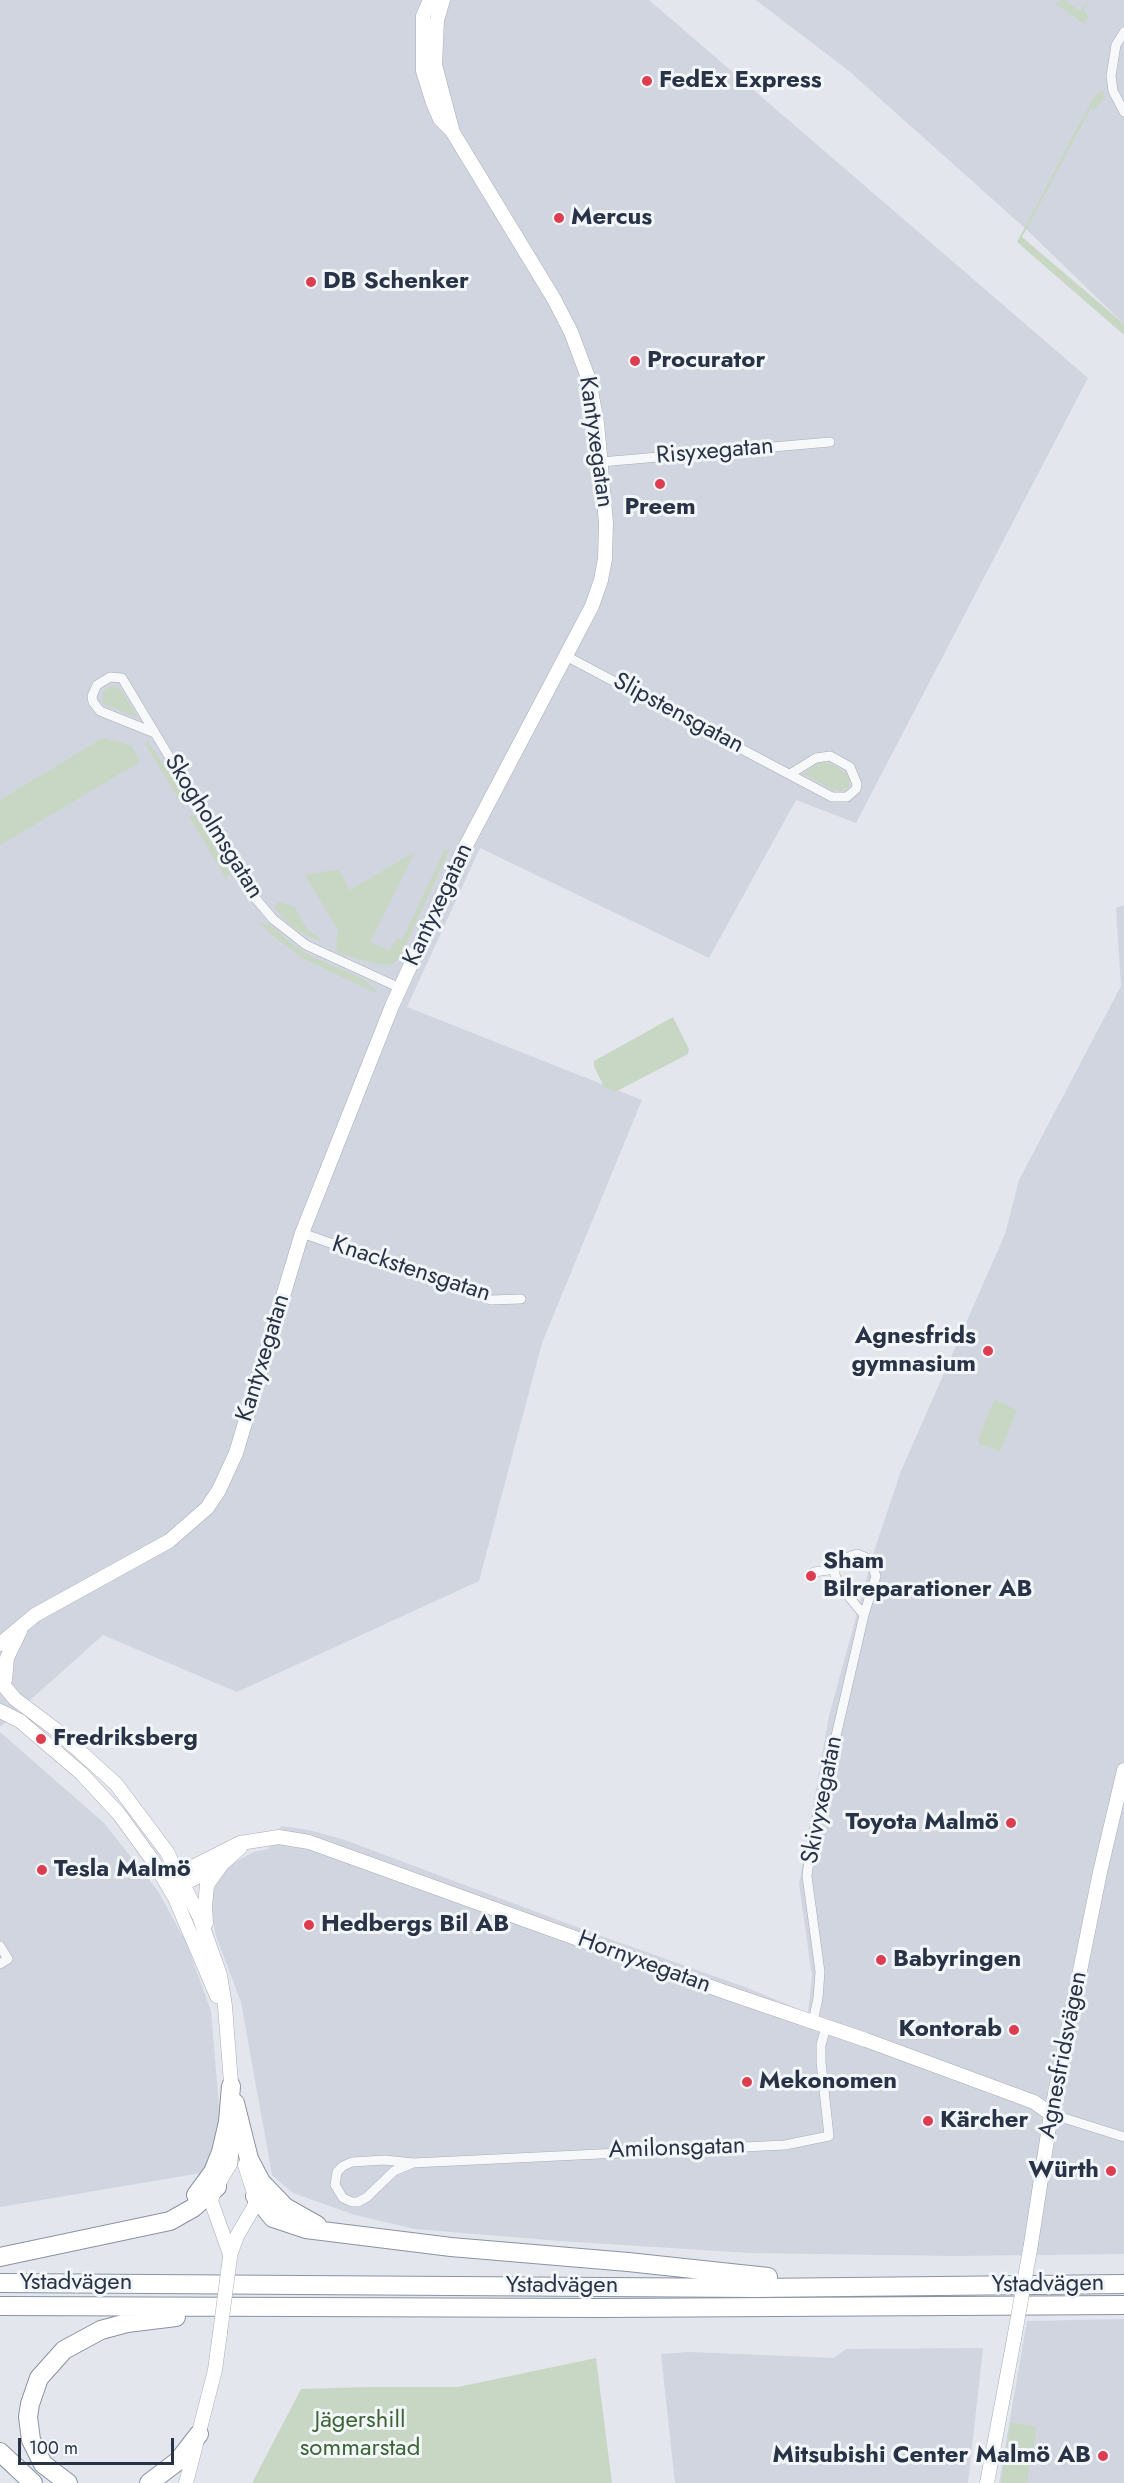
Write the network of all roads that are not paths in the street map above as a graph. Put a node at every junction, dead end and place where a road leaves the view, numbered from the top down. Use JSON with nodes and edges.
{"nodes":[{"id":1,"x":430,"y":0,"type":"edge"},
{"id":2,"x":443,"y":0,"type":"edge"},
{"id":3,"x":430,"y":18,"type":"junction"},
{"id":4,"x":1124,"y":32,"type":"edge"},
{"id":5,"x":1124,"y":112,"type":"edge"},
{"id":6,"x":830,"y":442,"type":"dead end"},
{"id":7,"x":601,"y":462,"type":"junction"},
{"id":8,"x":566,"y":656,"type":"junction"},
{"id":9,"x":154,"y":733,"type":"junction"},
{"id":10,"x":789,"y":774,"type":"junction"},
{"id":11,"x":400,"y":988,"type":"junction"},
{"id":12,"x":302,"y":1233,"type":"junction"},
{"id":13,"x":521,"y":1299,"type":"dead end"},
{"id":14,"x":835,"y":1569,"type":"junction"},
{"id":15,"x":814,"y":1572,"type":"dead end"},
{"id":16,"x":35,"y":1615,"type":"junction"},
{"id":17,"x":864,"y":1615,"type":"junction"},
{"id":18,"x":0,"y":1644,"type":"edge"},
{"id":19,"x":3,"y":1684,"type":"edge"},
{"id":20,"x":0,"y":1711,"type":"edge"},
{"id":21,"x":1124,"y":1770,"type":"edge"},
{"id":22,"x":255,"y":1839,"type":"junction"},
{"id":23,"x":222,"y":1864,"type":"junction"},
{"id":24,"x":181,"y":1879,"type":"junction"},
{"id":25,"x":168,"y":1886,"type":"junction"},
{"id":26,"x":210,"y":1943,"type":"junction"},
{"id":27,"x":0,"y":1946,"type":"edge"},
{"id":28,"x":0,"y":1964,"type":"edge"},
{"id":29,"x":813,"y":2022,"type":"junction"},
{"id":30,"x":826,"y":2026,"type":"junction"},
{"id":31,"x":227,"y":2030,"type":"junction"},
{"id":32,"x":231,"y":2086,"type":"junction"},
{"id":33,"x":1051,"y":2114,"type":"junction"},
{"id":34,"x":234,"y":2124,"type":"junction"},
{"id":35,"x":1124,"y":2138,"type":"edge"},
{"id":36,"x":413,"y":2163,"type":"junction"},
{"id":37,"x":217,"y":2187,"type":"junction"},
{"id":38,"x":254,"y":2195,"type":"junction"},
{"id":39,"x":129,"y":2229,"type":"junction"},
{"id":40,"x":332,"y":2232,"type":"junction"},
{"id":41,"x":230,"y":2255,"type":"junction"},
{"id":42,"x":0,"y":2257,"type":"edge"},
{"id":43,"x":0,"y":2283,"type":"edge"},
{"id":44,"x":1124,"y":2284,"type":"edge"},
{"id":45,"x":880,"y":2286,"type":"junction"},
{"id":46,"x":1124,"y":2305,"type":"edge"},
{"id":47,"x":0,"y":2306,"type":"edge"},
{"id":48,"x":312,"y":2308,"type":"junction"},
{"id":49,"x":200,"y":2434,"type":"junction"},
{"id":50,"x":0,"y":2452,"type":"edge"},
{"id":51,"x":33,"y":2483,"type":"edge"},
{"id":52,"x":68,"y":2483,"type":"edge"},
{"id":53,"x":149,"y":2483,"type":"edge"},
{"id":54,"x":186,"y":2483,"type":"edge"},
{"id":55,"x":987,"y":2483,"type":"edge"}],
"edges":[{"from":1,"to":3,"type":"street"},
{"from":2,"to":3,"type":"street"},
{"from":3,"to":7,"type":"street","name":"Kantyxegatan"},
{"from":4,"to":5,"type":"street"},
{"from":6,"to":7,"type":"street","name":"Risyxegatan"},
{"from":7,"to":8,"type":"street","name":"Kantyxegatan"},
{"from":8,"to":10,"type":"street","name":"Slipstensgatan"},
{"from":8,"to":11,"type":"street","name":"Kantyxegatan"},
{"from":9,"to":9,"type":"street","name":"Skogholmsgatan"},
{"from":9,"to":11,"type":"street","name":"Skogholmsgatan"},
{"from":10,"to":10,"type":"street","name":"Slipstensgatan"},
{"from":11,"to":12,"type":"street","name":"Kantyxegatan"},
{"from":12,"to":13,"type":"street","name":"Knackstensgatan"},
{"from":12,"to":16,"type":"street","name":"Kantyxegatan"},
{"from":14,"to":15,"type":"street","name":"Skivyxegatan"},
{"from":14,"to":17,"type":"street"},
{"from":14,"to":17,"type":"street","name":"Skivyxegatan"},
{"from":16,"to":18,"type":"street","name":"Kantyxegatan"},
{"from":16,"to":19,"type":"street","name":"Kantyxegatan"},
{"from":17,"to":29,"type":"street","name":"Skivyxegatan"},
{"from":19,"to":24,"type":"street"},
{"from":20,"to":25,"type":"street"},
{"from":21,"to":33,"type":"street","name":"Agnesfridsvägen"},
{"from":22,"to":23,"type":"street"},
{"from":22,"to":24,"type":"street","name":"Hornyxegatan"},
{"from":22,"to":29,"type":"street","name":"Hornyxegatan"},
{"from":23,"to":24,"type":"street","name":"Hornyxegatan"},
{"from":23,"to":26,"type":"street"},
{"from":24,"to":25,"type":"street","name":"Hornyxegatan"},
{"from":24,"to":26,"type":"street"},
{"from":25,"to":31,"type":"street"},
{"from":26,"to":31,"type":"street"},
{"from":27,"to":28,"type":"street"},
{"from":29,"to":30,"type":"street","name":"Hornyxegatan"},
{"from":30,"to":33,"type":"street","name":"Hornyxegatan"},
{"from":30,"to":36,"type":"street","name":"Amilonsgatan"},
{"from":31,"to":32,"type":"street"},
{"from":32,"to":34,"type":"street"},
{"from":32,"to":39,"type":"highway"},
{"from":32,"to":40,"type":"highway"},
{"from":33,"to":35,"type":"street","name":"Hornyxegatan"},
{"from":33,"to":55,"type":"street","name":"Agnesfridsvägen","bridge":true},
{"from":34,"to":37,"type":"street"},
{"from":34,"to":38,"type":"street"},
{"from":36,"to":36,"type":"street","name":"Amilonsgatan"},
{"from":37,"to":38,"type":"street"},
{"from":37,"to":39,"type":"highway"},
{"from":37,"to":41,"type":"street"},
{"from":38,"to":40,"type":"highway"},
{"from":38,"to":41,"type":"street"},
{"from":39,"to":42,"type":"highway"},
{"from":40,"to":45,"type":"highway"},
{"from":41,"to":49,"type":"street","bridge":true},
{"from":43,"to":45,"type":"highway","name":"Ystadvägen"},
{"from":44,"to":45,"type":"highway","name":"Ystadvägen"},
{"from":46,"to":48,"type":"highway","name":"Ystadvägen"},
{"from":47,"to":48,"type":"highway","name":"Ystadvägen"},
{"from":48,"to":52,"type":"highway"},
{"from":49,"to":53,"type":"highway"},
{"from":49,"to":54,"type":"street"},
{"from":50,"to":51,"type":"highway"}]}
